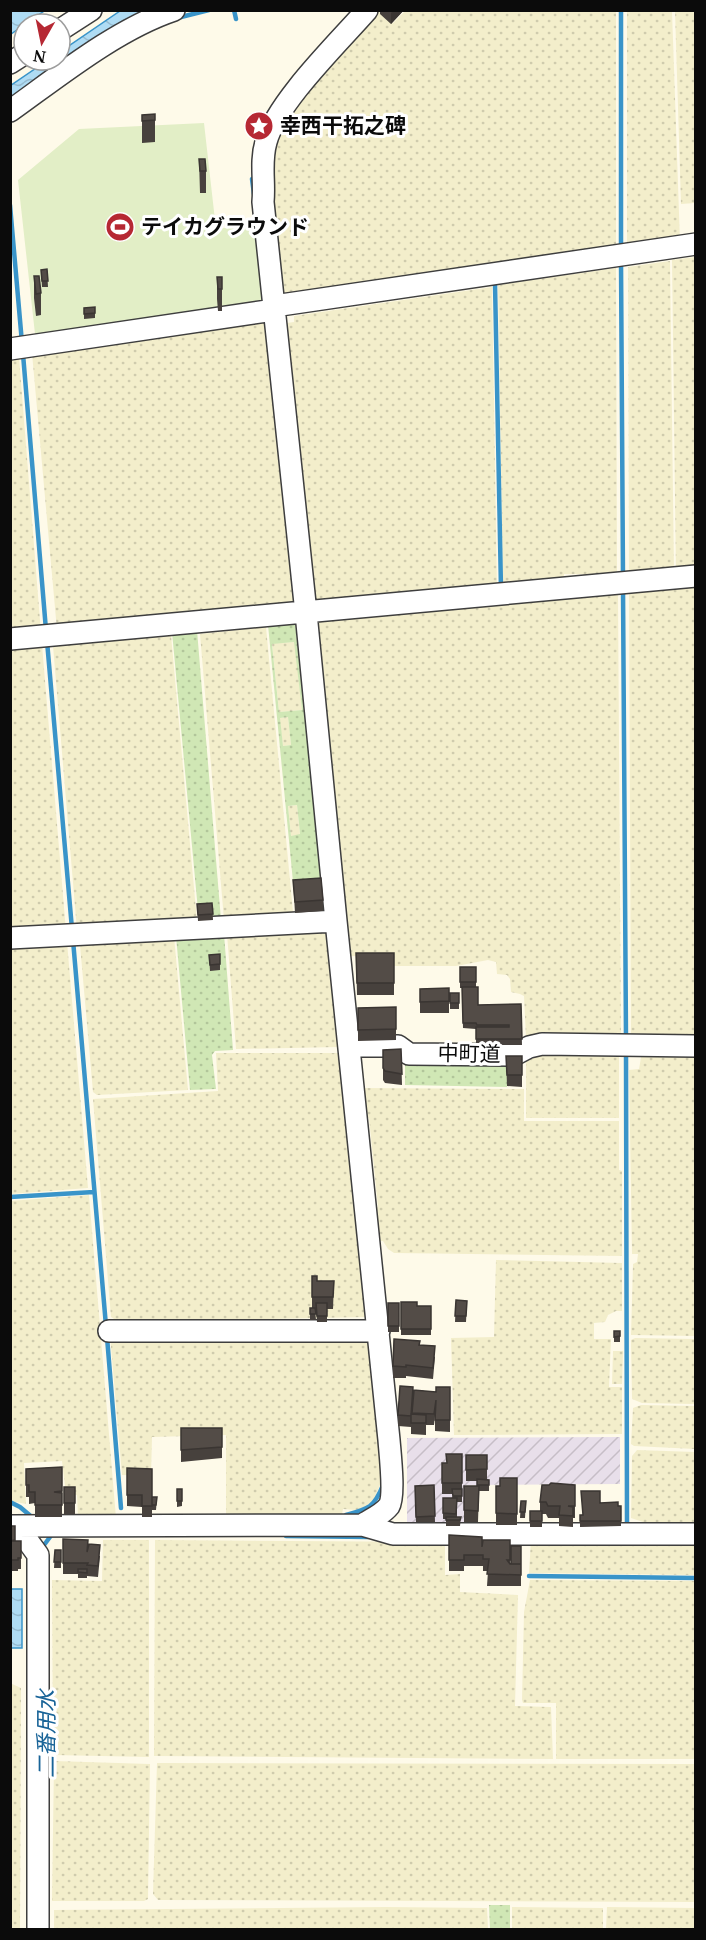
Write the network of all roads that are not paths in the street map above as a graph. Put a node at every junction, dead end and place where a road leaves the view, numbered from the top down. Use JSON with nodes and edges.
{"nodes":[{"id":1,"x":91,"y":10,"type":"edge"},
{"id":2,"x":174,"y":10,"type":"edge"},
{"id":3,"x":367,"y":10,"type":"edge"},
{"id":4,"x":72,"y":22,"type":"edge"},
{"id":5,"x":10,"y":111,"type":"edge"},
{"id":6,"x":696,"y":244,"type":"edge"},
{"id":7,"x":274,"y":308,"type":"junction"},
{"id":8,"x":19,"y":347,"type":"edge"},
{"id":9,"x":696,"y":576,"type":"edge"},
{"id":10,"x":300,"y":614,"type":"junction"},
{"id":11,"x":10,"y":639,"type":"edge"},
{"id":12,"x":330,"y":921,"type":"junction"},
{"id":13,"x":10,"y":938,"type":"edge"},
{"id":14,"x":349,"y":1046,"type":"junction"},
{"id":15,"x":696,"y":1046,"type":"edge"},
{"id":16,"x":109,"y":1331,"type":"dead end"},
{"id":17,"x":379,"y":1331,"type":"junction"},
{"id":18,"x":362,"y":1525,"type":"junction"},
{"id":19,"x":14,"y":1526,"type":"edge"},
{"id":20,"x":696,"y":1534,"type":"edge"},
{"id":21,"x":38,"y":1929,"type":"edge"}],
"edges":[{"from":1,"to":4,"type":"street"},
{"from":2,"to":5,"type":"street"},
{"from":3,"to":7,"type":"street"},
{"from":6,"to":7,"type":"street"},
{"from":7,"to":8,"type":"street"},
{"from":7,"to":10,"type":"street"},
{"from":9,"to":10,"type":"street"},
{"from":10,"to":11,"type":"street"},
{"from":10,"to":12,"type":"street"},
{"from":12,"to":13,"type":"street"},
{"from":12,"to":14,"type":"street"},
{"from":14,"to":15,"type":"street","name":"中町道"},
{"from":14,"to":17,"type":"street"},
{"from":16,"to":17,"type":"street"},
{"from":17,"to":18,"type":"street"},
{"from":18,"to":19,"type":"street"},
{"from":18,"to":20,"type":"street"},
{"from":19,"to":21,"type":"street"}]}
